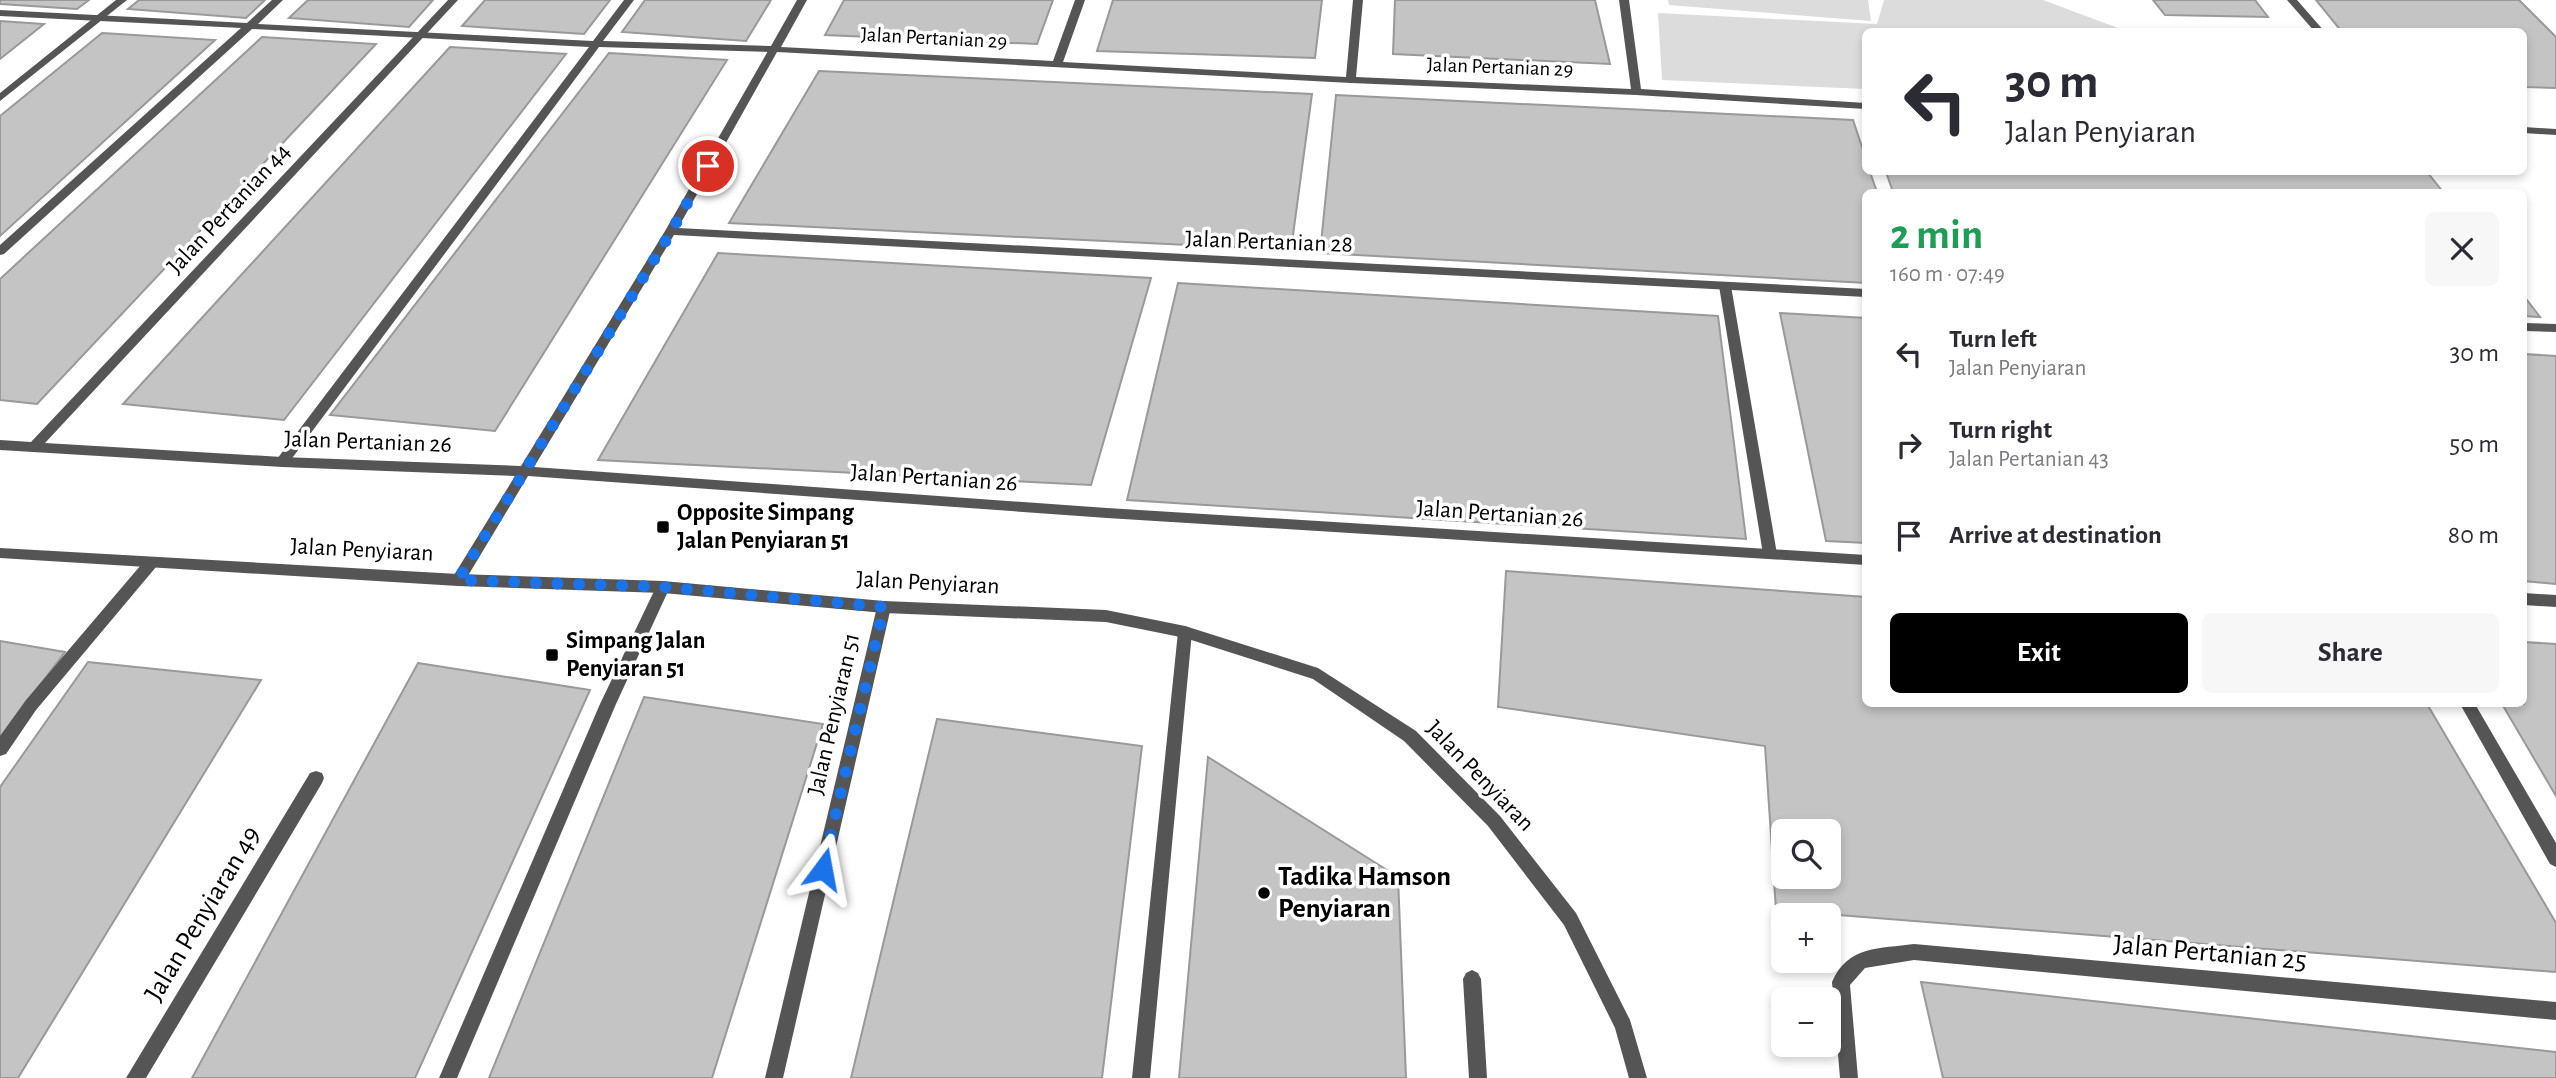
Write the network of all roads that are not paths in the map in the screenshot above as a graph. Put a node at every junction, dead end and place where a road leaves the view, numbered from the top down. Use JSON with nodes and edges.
{"nodes":[{"id":1,"x":122,"y":0,"type":"edge"},
{"id":2,"x":278,"y":0,"type":"edge"},
{"id":3,"x":453,"y":0,"type":"edge"},
{"id":4,"x":629,"y":0,"type":"edge"},
{"id":5,"x":802,"y":0,"type":"edge"},
{"id":6,"x":1080,"y":0,"type":"edge"},
{"id":7,"x":1358,"y":0,"type":"edge"},
{"id":8,"x":1624,"y":0,"type":"edge"},
{"id":9,"x":2292,"y":0,"type":"edge"},
{"id":10,"x":0,"y":13,"type":"edge"},
{"id":11,"x":99,"y":19,"type":"junction"},
{"id":12,"x":249,"y":26,"type":"junction"},
{"id":13,"x":2317,"y":28,"type":"edge"},
{"id":14,"x":421,"y":35,"type":"junction"},
{"id":15,"x":596,"y":44,"type":"junction"},
{"id":16,"x":772,"y":50,"type":"junction"},
{"id":17,"x":1057,"y":64,"type":"junction"},
{"id":18,"x":1351,"y":80,"type":"junction"},
{"id":19,"x":1636,"y":92,"type":"junction"},
{"id":20,"x":0,"y":97,"type":"edge"},
{"id":21,"x":1862,"y":106,"type":"edge"},
{"id":22,"x":2527,"y":130,"type":"edge"},
{"id":23,"x":2556,"y":132,"type":"edge"},
{"id":24,"x":671,"y":232,"type":"junction"},
{"id":25,"x":0,"y":251,"type":"edge"},
{"id":26,"x":1725,"y":286,"type":"junction"},
{"id":27,"x":1862,"y":293,"type":"edge"},
{"id":28,"x":2527,"y":327,"type":"edge"},
{"id":29,"x":2556,"y":328,"type":"edge"},
{"id":30,"x":0,"y":445,"type":"edge"},
{"id":31,"x":34,"y":447,"type":"junction"},
{"id":32,"x":282,"y":462,"type":"junction"},
{"id":33,"x":524,"y":471,"type":"junction"},
{"id":34,"x":0,"y":553,"type":"edge"},
{"id":35,"x":1770,"y":554,"type":"junction"},
{"id":36,"x":1862,"y":560,"type":"edge"},
{"id":37,"x":151,"y":563,"type":"junction"},
{"id":38,"x":458,"y":580,"type":"junction"},
{"id":39,"x":663,"y":587,"type":"junction"},
{"id":40,"x":2527,"y":599,"type":"edge"},
{"id":41,"x":2556,"y":601,"type":"edge"},
{"id":42,"x":884,"y":607,"type":"junction"},
{"id":43,"x":1185,"y":632,"type":"junction"},
{"id":44,"x":2469,"y":707,"type":"edge"},
{"id":45,"x":0,"y":749,"type":"edge"},
{"id":46,"x":316,"y":778,"type":"dead end"},
{"id":47,"x":2556,"y":859,"type":"edge"},
{"id":48,"x":1472,"y":979,"type":"dead end"},
{"id":49,"x":2556,"y":1011,"type":"edge"},
{"id":50,"x":135,"y":1078,"type":"edge"},
{"id":51,"x":448,"y":1078,"type":"edge"},
{"id":52,"x":774,"y":1078,"type":"edge"},
{"id":53,"x":1141,"y":1078,"type":"edge"},
{"id":54,"x":1478,"y":1078,"type":"edge"},
{"id":55,"x":1638,"y":1078,"type":"edge"},
{"id":56,"x":1849,"y":1078,"type":"edge"}],
"edges":[{"from":1,"to":11,"type":"street"},
{"from":2,"to":12,"type":"street"},
{"from":3,"to":14,"type":"street","name":"Jalan Pertanian 44"},
{"from":4,"to":15,"type":"street"},
{"from":5,"to":16,"type":"street"},
{"from":6,"to":17,"type":"street"},
{"from":7,"to":18,"type":"street"},
{"from":8,"to":19,"type":"street"},
{"from":9,"to":13,"type":"street"},
{"from":10,"to":11,"type":"street","name":"Jalan Pertanian 29"},
{"from":11,"to":12,"type":"street","name":"Jalan Pertanian 29"},
{"from":11,"to":20,"type":"street"},
{"from":12,"to":14,"type":"street","name":"Jalan Pertanian 29"},
{"from":12,"to":25,"type":"street"},
{"from":14,"to":15,"type":"street","name":"Jalan Pertanian 29"},
{"from":14,"to":31,"type":"street","name":"Jalan Pertanian 44"},
{"from":15,"to":16,"type":"street","name":"Jalan Pertanian 29"},
{"from":15,"to":32,"type":"street"},
{"from":16,"to":17,"type":"street","name":"Jalan Pertanian 29"},
{"from":16,"to":24,"type":"street"},
{"from":17,"to":18,"type":"street","name":"Jalan Pertanian 29"},
{"from":18,"to":19,"type":"street","name":"Jalan Pertanian 29"},
{"from":19,"to":21,"type":"street","name":"Jalan Pertanian 29"},
{"from":22,"to":23,"type":"street"},
{"from":24,"to":26,"type":"street","name":"Jalan Pertanian 28"},
{"from":24,"to":33,"type":"street"},
{"from":26,"to":27,"type":"street","name":"Jalan Pertanian 28"},
{"from":26,"to":35,"type":"street"},
{"from":28,"to":29,"type":"street"},
{"from":30,"to":31,"type":"street","name":"Jalan Pertanian 26"},
{"from":31,"to":32,"type":"street","name":"Jalan Pertanian 26"},
{"from":32,"to":33,"type":"street","name":"Jalan Pertanian 26"},
{"from":33,"to":35,"type":"street","name":"Jalan Pertanian 26"},
{"from":33,"to":38,"type":"street"},
{"from":34,"to":37,"type":"street","name":"Jalan Penyiaran"},
{"from":35,"to":36,"type":"street","name":"Jalan Pertanian 26"},
{"from":37,"to":38,"type":"street","name":"Jalan Penyiaran"},
{"from":37,"to":45,"type":"street"},
{"from":38,"to":39,"type":"street","name":"Jalan Penyiaran"},
{"from":39,"to":42,"type":"street","name":"Jalan Penyiaran"},
{"from":39,"to":51,"type":"street"},
{"from":40,"to":41,"type":"street"},
{"from":42,"to":43,"type":"street","name":"Jalan Penyiaran"},
{"from":42,"to":52,"type":"street","name":"Jalan Penyiaran 51"},
{"from":43,"to":53,"type":"street"},
{"from":43,"to":55,"type":"street","name":"Jalan Penyiaran"},
{"from":44,"to":47,"type":"street"},
{"from":46,"to":50,"type":"street","name":"Jalan Penyiaran 49"},
{"from":48,"to":54,"type":"street"},
{"from":49,"to":56,"type":"street","name":"Jalan Pertanian 25"}]}
